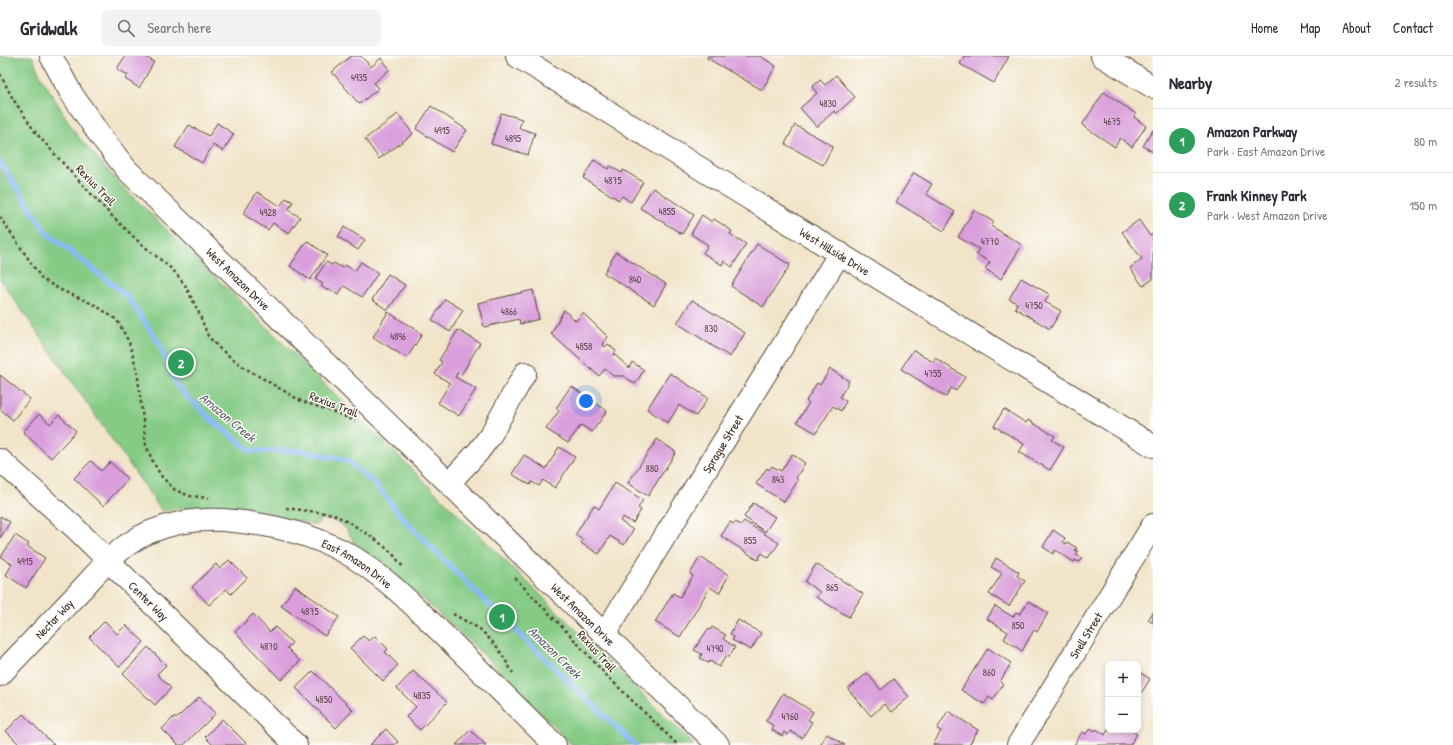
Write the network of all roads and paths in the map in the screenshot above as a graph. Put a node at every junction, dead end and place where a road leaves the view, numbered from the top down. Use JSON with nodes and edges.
{"nodes":[{"id":1,"x":51,"y":56,"type":"edge"},
{"id":2,"x":518,"y":56,"type":"edge"},
{"id":3,"x":1102,"y":56,"type":"edge"},
{"id":4,"x":0,"y":74,"type":"edge"},
{"id":5,"x":1153,"y":87,"type":"edge"},
{"id":6,"x":0,"y":217,"type":"edge"},
{"id":7,"x":840,"y":253,"type":"junction"},
{"id":8,"x":526,"y":373,"type":"dead end"},
{"id":9,"x":360,"y":423,"type":"dead end"},
{"id":10,"x":1153,"y":446,"type":"edge"},
{"id":11,"x":0,"y":460,"type":"edge"},
{"id":12,"x":449,"y":483,"type":"junction"},
{"id":13,"x":210,"y":498,"type":"dead end"},
{"id":14,"x":282,"y":507,"type":"dead end"},
{"id":15,"x":1153,"y":525,"type":"edge"},
{"id":16,"x":108,"y":562,"type":"junction"},
{"id":17,"x":404,"y":570,"type":"dead end"},
{"id":18,"x":510,"y":573,"type":"dead end"},
{"id":19,"x":447,"y":611,"type":"dead end"},
{"id":20,"x":604,"y":635,"type":"junction"},
{"id":21,"x":0,"y":675,"type":"edge"},
{"id":22,"x":517,"y":678,"type":"dead end"},
{"id":23,"x":296,"y":745,"type":"edge"},
{"id":24,"x":555,"y":745,"type":"edge"},
{"id":25,"x":678,"y":745,"type":"edge"},
{"id":26,"x":718,"y":745,"type":"edge"},
{"id":27,"x":1018,"y":745,"type":"edge"}],
"edges":[{"from":1,"to":12,"type":"street","name":"West Amazon Drive"},
{"from":2,"to":7,"type":"street","name":"West Hillside Drive"},
{"from":3,"to":5,"type":"street"},
{"from":4,"to":9,"type":"path","name":"Rexius Trail"},
{"from":6,"to":13,"type":"path"},
{"from":7,"to":10,"type":"street","name":"West Hillside Drive"},
{"from":7,"to":20,"type":"street","name":"Sprague Street"},
{"from":8,"to":12,"type":"street"},
{"from":11,"to":16,"type":"street","name":"Center Way"},
{"from":12,"to":20,"type":"street","name":"West Amazon Drive"},
{"from":14,"to":17,"type":"path"},
{"from":15,"to":27,"type":"street","name":"Snell Street"},
{"from":16,"to":21,"type":"street","name":"Nectar Way"},
{"from":16,"to":23,"type":"street","name":"Center Way"},
{"from":16,"to":24,"type":"street","name":"East Amazon Drive"},
{"from":18,"to":25,"type":"path","name":"Rexius Trail"},
{"from":19,"to":22,"type":"path"},
{"from":20,"to":26,"type":"street","name":"West Amazon Drive"}]}
